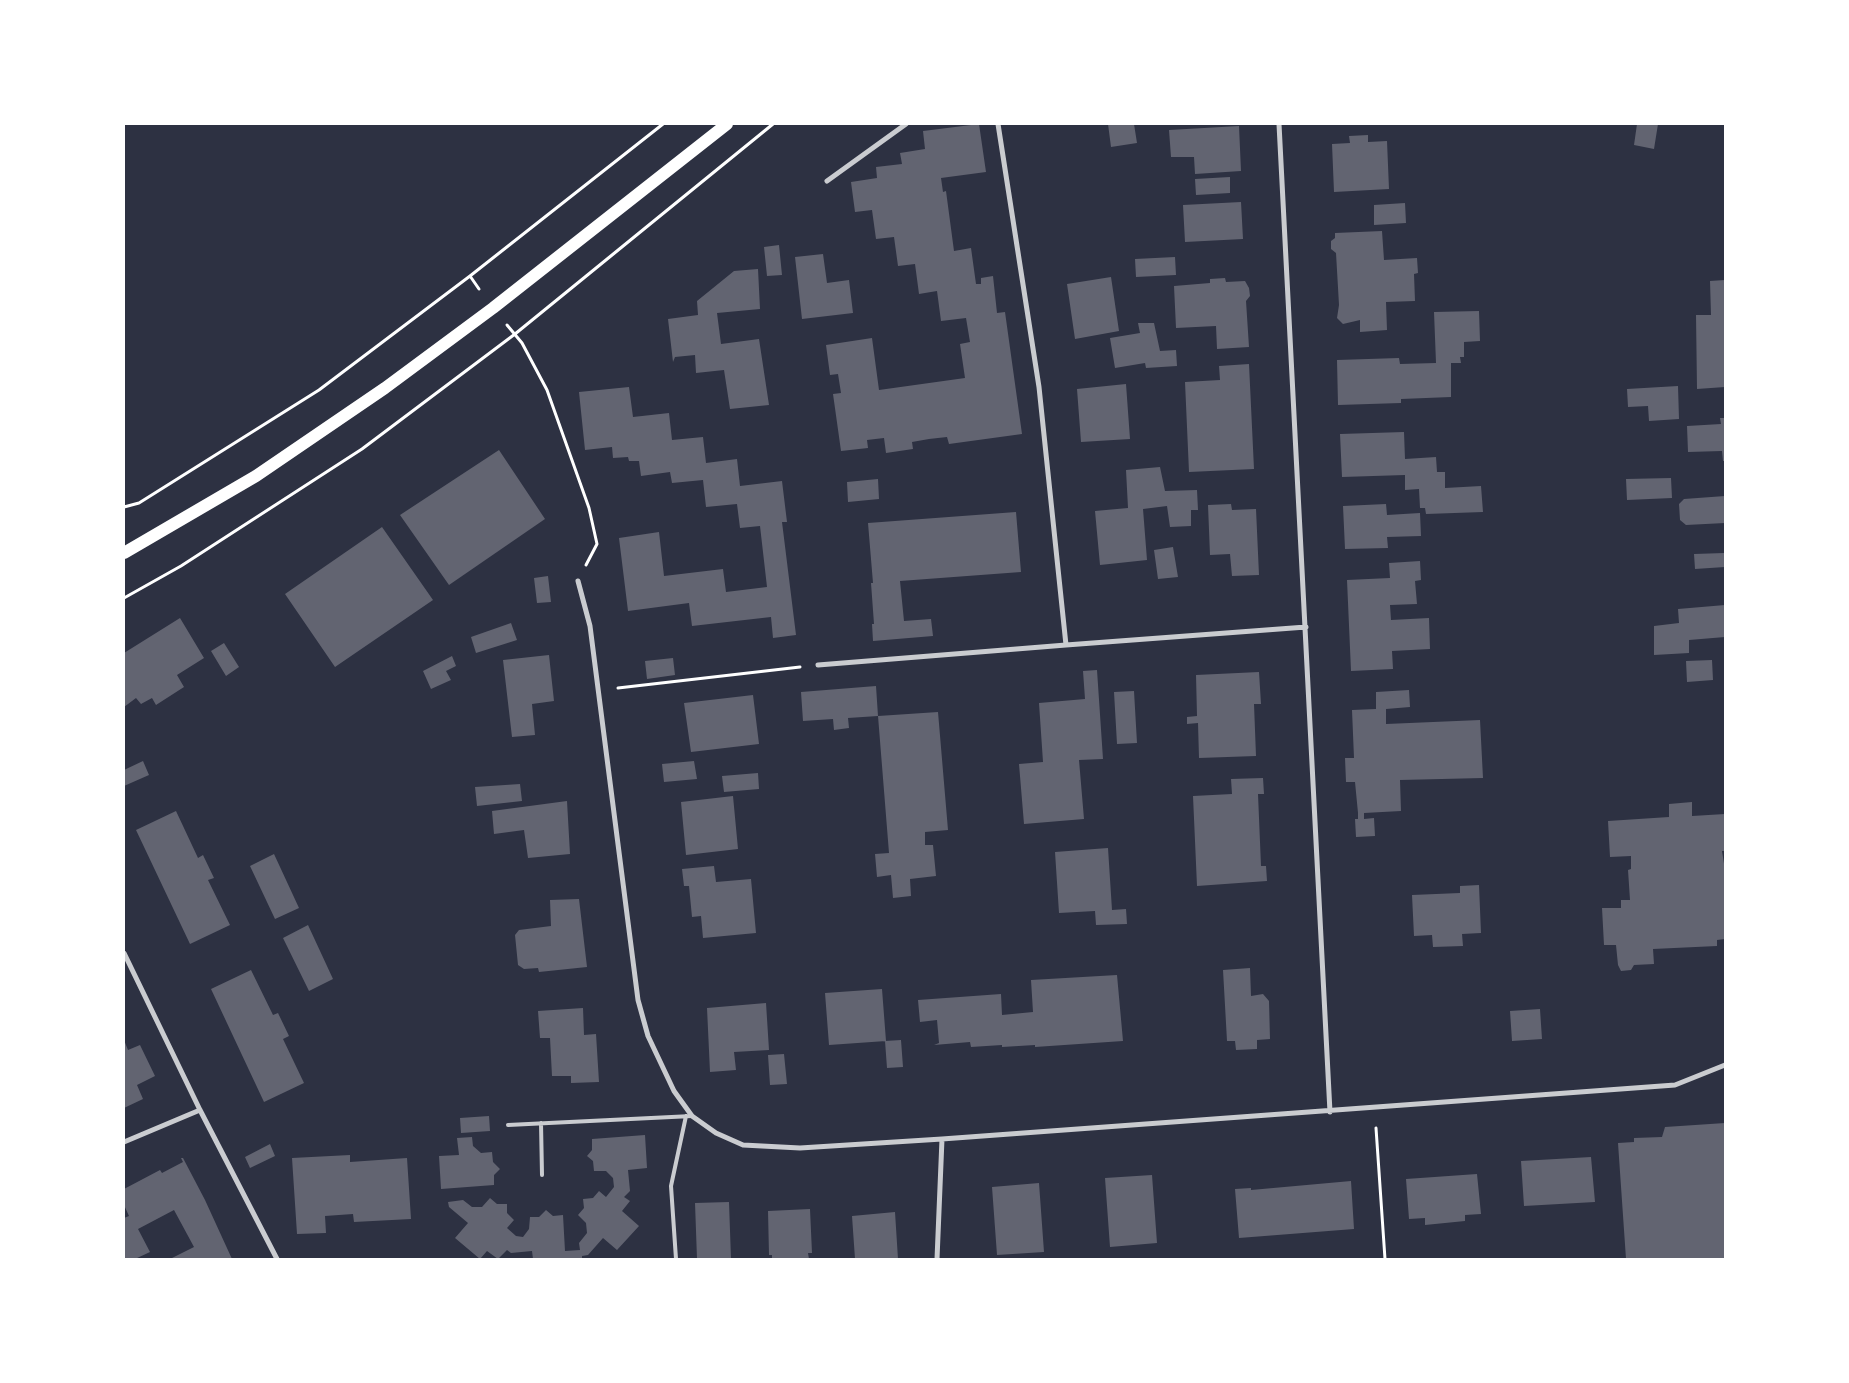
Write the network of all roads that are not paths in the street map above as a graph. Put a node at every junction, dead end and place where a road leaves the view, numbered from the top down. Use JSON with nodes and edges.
{"nodes":[{"id":1,"x":727,"y":124,"type":"edge"},
{"id":2,"x":906,"y":124,"type":"edge"},
{"id":3,"x":998,"y":124,"type":"edge"},
{"id":4,"x":1279,"y":124,"type":"edge"},
{"id":5,"x":828,"y":181,"type":"dead end"},
{"id":6,"x":124,"y":553,"type":"edge"},
{"id":7,"x":578,"y":581,"type":"road end"},
{"id":8,"x":1306,"y":627,"type":"junction"},
{"id":9,"x":1066,"y":645,"type":"junction"},
{"id":10,"x":818,"y":665,"type":"road end"},
{"id":11,"x":124,"y":953,"type":"edge"},
{"id":12,"x":1725,"y":1065,"type":"edge"},
{"id":13,"x":200,"y":1110,"type":"junction"},
{"id":14,"x":1330,"y":1112,"type":"junction"},
{"id":15,"x":686,"y":1116,"type":"junction"},
{"id":16,"x":692,"y":1116,"type":"junction"},
{"id":17,"x":541,"y":1123,"type":"junction"},
{"id":18,"x":508,"y":1125,"type":"dead end"},
{"id":19,"x":942,"y":1139,"type":"junction"},
{"id":20,"x":124,"y":1142,"type":"edge"},
{"id":21,"x":542,"y":1175,"type":"dead end"},
{"id":22,"x":277,"y":1259,"type":"edge"},
{"id":23,"x":676,"y":1259,"type":"edge"},
{"id":24,"x":937,"y":1259,"type":"edge"}],
"edges":[{"from":1,"to":6,"type":"main road"},
{"from":2,"to":5,"type":"street"},
{"from":3,"to":9,"type":"street"},
{"from":4,"to":8,"type":"street"},
{"from":7,"to":16,"type":"street"},
{"from":8,"to":9,"type":"street"},
{"from":8,"to":14,"type":"street"},
{"from":9,"to":10,"type":"street"},
{"from":11,"to":13,"type":"street"},
{"from":12,"to":14,"type":"street"},
{"from":13,"to":20,"type":"street"},
{"from":13,"to":22,"type":"street"},
{"from":14,"to":19,"type":"street"},
{"from":15,"to":16,"type":"lane"},
{"from":15,"to":17,"type":"lane"},
{"from":15,"to":23,"type":"lane"},
{"from":16,"to":19,"type":"street"},
{"from":17,"to":18,"type":"lane"},
{"from":17,"to":21,"type":"lane"},
{"from":19,"to":24,"type":"street"}]}
